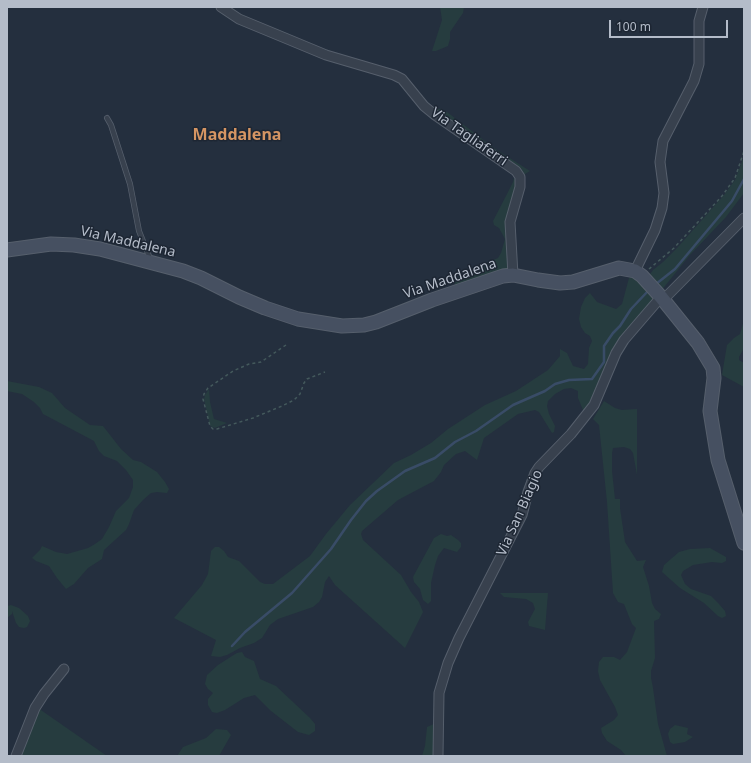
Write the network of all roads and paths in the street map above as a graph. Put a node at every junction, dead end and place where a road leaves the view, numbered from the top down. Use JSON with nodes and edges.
{"nodes":[{"id":1,"x":221,"y":7,"type":"edge"},
{"id":2,"x":703,"y":7,"type":"edge"},
{"id":3,"x":107,"y":118,"type":"dead end"},
{"id":4,"x":744,"y":151,"type":"edge"},
{"id":5,"x":744,"y":218,"type":"edge"},
{"id":6,"x":7,"y":250,"type":"edge"},
{"id":7,"x":151,"y":262,"type":"junction"},
{"id":8,"x":513,"y":276,"type":"junction"},
{"id":9,"x":641,"y":276,"type":"junction"},
{"id":10,"x":661,"y":297,"type":"junction"},
{"id":11,"x":286,"y":345,"type":"dead end"},
{"id":12,"x":325,"y":372,"type":"dead end"},
{"id":13,"x":744,"y":542,"type":"edge"},
{"id":14,"x":64,"y":669,"type":"dead end"},
{"id":15,"x":16,"y":756,"type":"edge"},
{"id":16,"x":438,"y":756,"type":"edge"}],
"edges":[{"from":1,"to":8,"type":"street","name":"Via Tagliaferri"},
{"from":2,"to":9,"type":"street"},
{"from":3,"to":7,"type":"lane"},
{"from":4,"to":9,"type":"path"},
{"from":5,"to":10,"type":"street","name":"Via San Biagio"},
{"from":6,"to":7,"type":"street","name":"Via Maddalena"},
{"from":7,"to":8,"type":"street","name":"Via Maddalena"},
{"from":8,"to":9,"type":"street","name":"Via Maddalena"},
{"from":9,"to":10,"type":"street"},
{"from":10,"to":13,"type":"street"},
{"from":10,"to":16,"type":"street","name":"Via San Biagio"},
{"from":11,"to":12,"type":"path"},
{"from":14,"to":15,"type":"street"}]}
